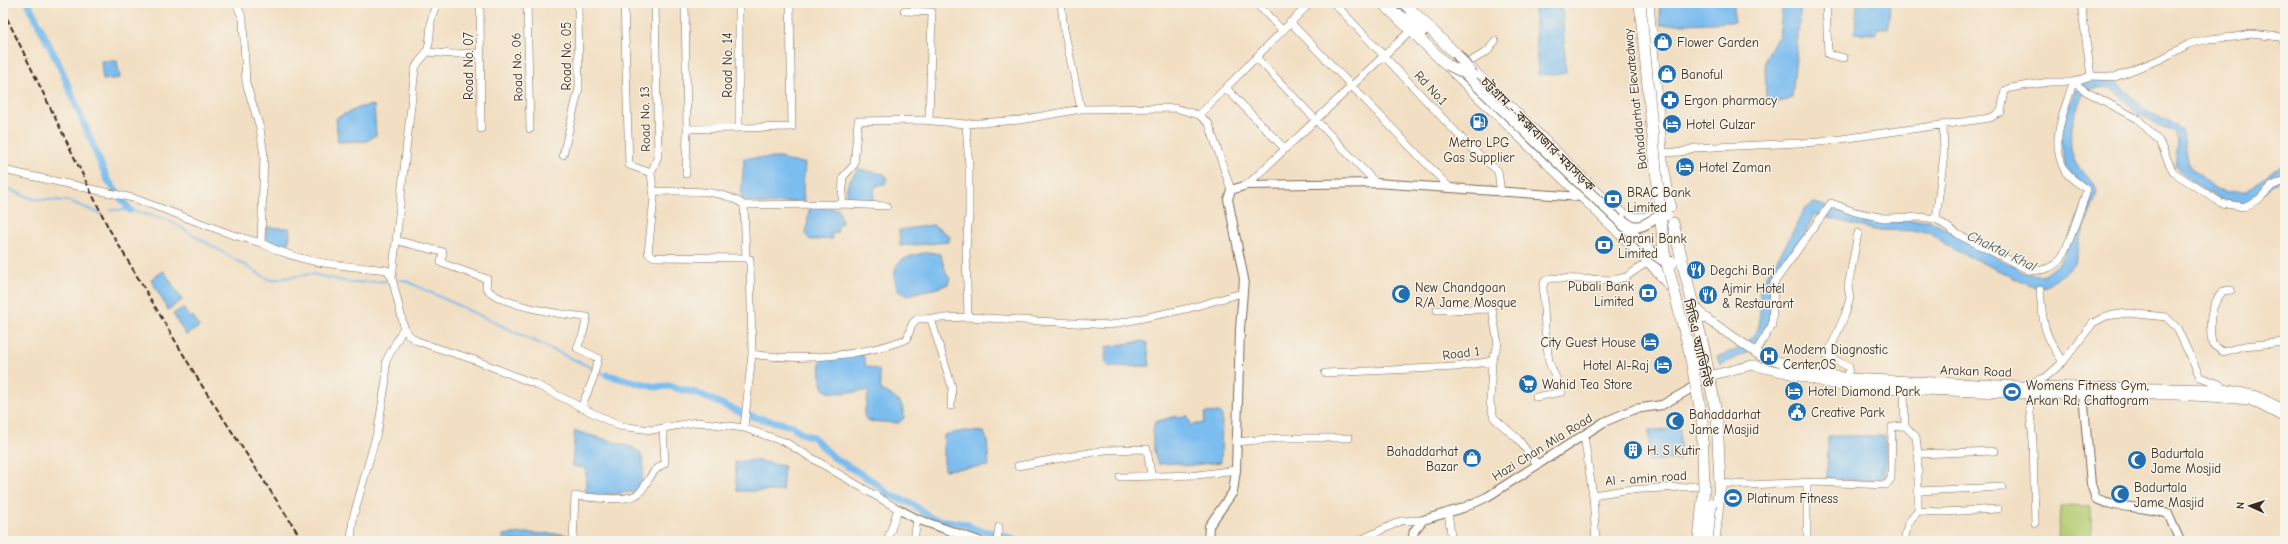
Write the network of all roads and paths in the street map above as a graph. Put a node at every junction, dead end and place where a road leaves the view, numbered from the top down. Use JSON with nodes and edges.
{"nodes":[{"id":1,"x":236,"y":3,"type":"edge"},
{"id":2,"x":438,"y":3,"type":"edge"},
{"id":3,"x":480,"y":3,"type":"edge"},
{"id":4,"x":527,"y":3,"type":"edge"},
{"id":5,"x":578,"y":3,"type":"edge"},
{"id":6,"x":624,"y":3,"type":"edge"},
{"id":7,"x":655,"y":3,"type":"edge"},
{"id":8,"x":685,"y":3,"type":"edge"},
{"id":9,"x":739,"y":3,"type":"edge"},
{"id":10,"x":790,"y":3,"type":"edge"},
{"id":11,"x":1061,"y":3,"type":"edge"},
{"id":12,"x":1256,"y":3,"type":"edge"},
{"id":13,"x":1310,"y":3,"type":"edge"},
{"id":14,"x":1334,"y":3,"type":"edge"},
{"id":15,"x":1403,"y":3,"type":"edge"},
{"id":16,"x":1640,"y":3,"type":"edge"},
{"id":17,"x":1647,"y":3,"type":"edge"},
{"id":18,"x":1826,"y":3,"type":"edge"},
{"id":19,"x":2081,"y":3,"type":"edge"},
{"id":20,"x":1385,"y":5,"type":"edge"},
{"id":21,"x":904,"y":11,"type":"dead end"},
{"id":22,"x":1290,"y":22,"type":"junction"},
{"id":23,"x":1282,"y":30,"type":"junction"},
{"id":24,"x":1411,"y":30,"type":"junction"},
{"id":25,"x":1495,"y":41,"type":"dead end"},
{"id":26,"x":2285,"y":45,"type":"edge"},
{"id":27,"x":426,"y":52,"type":"junction"},
{"id":28,"x":481,"y":53,"type":"junction"},
{"id":29,"x":1456,"y":53,"type":"junction"},
{"id":30,"x":1385,"y":56,"type":"junction"},
{"id":31,"x":1256,"y":57,"type":"junction"},
{"id":32,"x":1844,"y":58,"type":"dead end"},
{"id":33,"x":1466,"y":64,"type":"junction"},
{"id":34,"x":1448,"y":65,"type":"junction"},
{"id":35,"x":2091,"y":76,"type":"junction"},
{"id":36,"x":2074,"y":83,"type":"junction"},
{"id":37,"x":1352,"y":87,"type":"junction"},
{"id":38,"x":1226,"y":88,"type":"junction"},
{"id":39,"x":1081,"y":109,"type":"junction"},
{"id":40,"x":1199,"y":115,"type":"junction"},
{"id":41,"x":929,"y":120,"type":"junction"},
{"id":42,"x":1316,"y":120,"type":"junction"},
{"id":43,"x":966,"y":124,"type":"junction"},
{"id":44,"x":1943,"y":125,"type":"junction"},
{"id":45,"x":739,"y":128,"type":"junction"},
{"id":46,"x":481,"y":129,"type":"dead end"},
{"id":47,"x":530,"y":129,"type":"dead end"},
{"id":48,"x":687,"y":129,"type":"junction"},
{"id":49,"x":1285,"y":149,"type":"junction"},
{"id":50,"x":1658,"y":153,"type":"junction"},
{"id":51,"x":563,"y":155,"type":"dead end"},
{"id":52,"x":3,"y":170,"type":"edge"},
{"id":53,"x":651,"y":173,"type":"junction"},
{"id":54,"x":686,"y":174,"type":"dead end"},
{"id":55,"x":2285,"y":180,"type":"edge"},
{"id":56,"x":1376,"y":183,"type":"junction"},
{"id":57,"x":1247,"y":185,"type":"junction"},
{"id":58,"x":1448,"y":187,"type":"junction"},
{"id":59,"x":1231,"y":190,"type":"junction"},
{"id":60,"x":653,"y":191,"type":"junction"},
{"id":61,"x":1501,"y":193,"type":"junction"},
{"id":62,"x":1582,"y":197,"type":"junction"},
{"id":63,"x":842,"y":204,"type":"junction"},
{"id":64,"x":744,"y":205,"type":"junction"},
{"id":65,"x":887,"y":206,"type":"dead end"},
{"id":66,"x":1664,"y":215,"type":"junction"},
{"id":67,"x":1936,"y":219,"type":"junction"},
{"id":68,"x":1858,"y":233,"type":"dead end"},
{"id":69,"x":398,"y":240,"type":"junction"},
{"id":70,"x":261,"y":242,"type":"junction"},
{"id":71,"x":746,"y":258,"type":"junction"},
{"id":72,"x":1649,"y":260,"type":"junction"},
{"id":73,"x":1669,"y":262,"type":"junction"},
{"id":74,"x":392,"y":278,"type":"junction"},
{"id":75,"x":1671,"y":287,"type":"junction"},
{"id":76,"x":2040,"y":290,"type":"dead end"},
{"id":77,"x":2231,"y":290,"type":"dead end"},
{"id":78,"x":1242,"y":293,"type":"junction"},
{"id":79,"x":1690,"y":294,"type":"junction"},
{"id":80,"x":1437,"y":310,"type":"dead end"},
{"id":81,"x":968,"y":317,"type":"junction"},
{"id":82,"x":932,"y":319,"type":"junction"},
{"id":83,"x":404,"y":326,"type":"junction"},
{"id":84,"x":2285,"y":342,"type":"edge"},
{"id":85,"x":1755,"y":353,"type":"junction"},
{"id":86,"x":752,"y":354,"type":"junction"},
{"id":87,"x":1492,"y":361,"type":"junction"},
{"id":88,"x":2063,"y":362,"type":"junction"},
{"id":89,"x":1325,"y":374,"type":"dead end"},
{"id":90,"x":1709,"y":376,"type":"junction"},
{"id":91,"x":1847,"y":378,"type":"junction"},
{"id":92,"x":1694,"y":385,"type":"junction"},
{"id":93,"x":2020,"y":386,"type":"junction"},
{"id":94,"x":2224,"y":389,"type":"junction"},
{"id":95,"x":1904,"y":390,"type":"junction"},
{"id":96,"x":2028,"y":394,"type":"junction"},
{"id":97,"x":2083,"y":394,"type":"junction"},
{"id":98,"x":1536,"y":397,"type":"dead end"},
{"id":99,"x":952,"y":406,"type":"dead end"},
{"id":100,"x":581,"y":408,"type":"junction"},
{"id":101,"x":2285,"y":410,"type":"edge"},
{"id":102,"x":2285,"y":418,"type":"edge"},
{"id":103,"x":1905,"y":426,"type":"junction"},
{"id":104,"x":744,"y":428,"type":"junction"},
{"id":105,"x":663,"y":429,"type":"junction"},
{"id":106,"x":1584,"y":435,"type":"junction"},
{"id":107,"x":1349,"y":438,"type":"dead end"},
{"id":108,"x":1236,"y":442,"type":"junction"},
{"id":109,"x":1995,"y":451,"type":"dead end"},
{"id":110,"x":1918,"y":454,"type":"junction"},
{"id":111,"x":1537,"y":464,"type":"junction"},
{"id":112,"x":1018,"y":466,"type":"dead end"},
{"id":113,"x":1236,"y":470,"type":"junction"},
{"id":114,"x":1151,"y":476,"type":"junction"},
{"id":115,"x":1120,"y":477,"type":"dead end"},
{"id":116,"x":1720,"y":483,"type":"junction"},
{"id":117,"x":1807,"y":483,"type":"junction"},
{"id":118,"x":1701,"y":486,"type":"junction"},
{"id":119,"x":2002,"y":487,"type":"dead end"},
{"id":120,"x":1918,"y":491,"type":"junction"},
{"id":121,"x":1593,"y":495,"type":"junction"},
{"id":122,"x":898,"y":509,"type":"junction"},
{"id":123,"x":1998,"y":509,"type":"dead end"},
{"id":124,"x":1918,"y":511,"type":"junction"},
{"id":125,"x":1448,"y":512,"type":"junction"},
{"id":126,"x":917,"y":519,"type":"junction"},
{"id":127,"x":1423,"y":520,"type":"junction"},
{"id":128,"x":2034,"y":523,"type":"dead end"},
{"id":129,"x":999,"y":526,"type":"dead end"},
{"id":130,"x":351,"y":541,"type":"edge"},
{"id":131,"x":573,"y":541,"type":"edge"},
{"id":132,"x":887,"y":541,"type":"edge"},
{"id":133,"x":914,"y":541,"type":"edge"},
{"id":134,"x":979,"y":541,"type":"edge"},
{"id":135,"x":996,"y":541,"type":"edge"},
{"id":136,"x":1208,"y":541,"type":"edge"},
{"id":137,"x":1358,"y":541,"type":"edge"},
{"id":138,"x":1412,"y":541,"type":"edge"},
{"id":139,"x":1452,"y":541,"type":"edge"},
{"id":140,"x":1596,"y":541,"type":"edge"},
{"id":141,"x":1695,"y":541,"type":"edge"},
{"id":142,"x":1699,"y":541,"type":"edge"},
{"id":143,"x":1707,"y":541,"type":"edge"},
{"id":144,"x":1714,"y":541,"type":"edge"},
{"id":145,"x":1806,"y":541,"type":"edge"},
{"id":146,"x":1904,"y":541,"type":"edge"},
{"id":147,"x":2180,"y":541,"type":"edge"}],
"edges":[{"from":1,"to":70,"type":"street"},
{"from":2,"to":27,"type":"street"},
{"from":3,"to":28,"type":"street","name":"Road No. 07"},
{"from":4,"to":47,"type":"street","name":"Road No. 06"},
{"from":5,"to":51,"type":"street","name":"Road No. 05"},
{"from":6,"to":53,"type":"street"},
{"from":7,"to":53,"type":"street","name":"Road No. 13"},
{"from":8,"to":48,"type":"street"},
{"from":9,"to":45,"type":"street","name":"Road No. 14"},
{"from":10,"to":45,"type":"street"},
{"from":11,"to":39,"type":"street"},
{"from":12,"to":23,"type":"street"},
{"from":13,"to":22,"type":"street"},
{"from":14,"to":30,"type":"street","name":"Rd No.1"},
{"from":15,"to":20,"type":"main road"},
{"from":15,"to":29,"type":"highway"},
{"from":16,"to":50,"type":"highway","name":"সিডিএ অ্যাভিনিউ"},
{"from":16,"to":66,"type":"highway","name":"Bahaddarhat Elevatedway","bridge":true},
{"from":17,"to":50,"type":"highway","name":"সিডিএ অ্যাভিনিউ"},
{"from":17,"to":66,"type":"highway","name":"Bahaddarhat Elevatedway"},
{"from":18,"to":32,"type":"street"},
{"from":19,"to":35,"type":"street"},
{"from":20,"to":24,"type":"highway","name":"চট্টগ্রাম - কক্সবাজার মহাসড়ক"},
{"from":21,"to":41,"type":"street"},
{"from":22,"to":23,"type":"street"},
{"from":22,"to":37,"type":"street"},
{"from":23,"to":31,"type":"street"},
{"from":24,"to":30,"type":"street"},
{"from":24,"to":34,"type":"highway","name":"চট্টগ্রাম - কক্সবাজার মহাসড়ক"},
{"from":25,"to":33,"type":"street"},
{"from":26,"to":35,"type":"street"},
{"from":27,"to":28,"type":"street"},
{"from":27,"to":69,"type":"street"},
{"from":28,"to":46,"type":"street","name":"Road No. 07"},
{"from":29,"to":33,"type":"highway"},
{"from":29,"to":66,"type":"main road","bridge":true},
{"from":30,"to":37,"type":"street"},
{"from":30,"to":61,"type":"street","name":"Rd No.1"},
{"from":31,"to":38,"type":"street"},
{"from":31,"to":42,"type":"street"},
{"from":33,"to":66,"type":"highway"},
{"from":34,"to":62,"type":"highway","name":"চট্টগ্রাম - কক্সবাজার মহাসড়ক"},
{"from":34,"to":73,"type":"main road","bridge":true},
{"from":35,"to":36,"type":"street"},
{"from":36,"to":44,"type":"street"},
{"from":36,"to":55,"type":"street"},
{"from":36,"to":67,"type":"street"},
{"from":37,"to":42,"type":"street"},
{"from":37,"to":58,"type":"street"},
{"from":38,"to":40,"type":"street"},
{"from":38,"to":49,"type":"street"},
{"from":39,"to":40,"type":"street"},
{"from":39,"to":43,"type":"street"},
{"from":40,"to":59,"type":"street"},
{"from":41,"to":43,"type":"street"},
{"from":41,"to":63,"type":"street"},
{"from":42,"to":49,"type":"street"},
{"from":42,"to":56,"type":"street"},
{"from":43,"to":81,"type":"street"},
{"from":44,"to":50,"type":"street"},
{"from":44,"to":67,"type":"street"},
{"from":45,"to":48,"type":"street"},
{"from":48,"to":54,"type":"street"},
{"from":49,"to":57,"type":"street"},
{"from":50,"to":66,"type":"highway","name":"সিডিএ অ্যাভিনিউ"},
{"from":52,"to":70,"type":"street"},
{"from":53,"to":60,"type":"street","name":"Road No. 13"},
{"from":56,"to":57,"type":"street"},
{"from":56,"to":58,"type":"street"},
{"from":57,"to":59,"type":"street"},
{"from":58,"to":61,"type":"street"},
{"from":59,"to":78,"type":"street"},
{"from":60,"to":64,"type":"street"},
{"from":60,"to":71,"type":"street","name":"Road No. 13"},
{"from":61,"to":62,"type":"street"},
{"from":62,"to":72,"type":"highway","name":"চট্টগ্রাম - কক্সবাজার মহাসড়ক"},
{"from":63,"to":64,"type":"street"},
{"from":63,"to":65,"type":"street"},
{"from":64,"to":71,"type":"street"},
{"from":66,"to":73,"type":"highway","name":"Bahaddarhat Elevatedway","bridge":true},
{"from":66,"to":75,"type":"highway","name":"সিডিএ অ্যাভিনিউ"},
{"from":66,"to":79,"type":"highway","name":"সিডিএ অ্যাভিনিউ"},
{"from":67,"to":85,"type":"street"},
{"from":68,"to":91,"type":"street"},
{"from":69,"to":74,"type":"street"},
{"from":69,"to":100,"type":"street"},
{"from":70,"to":74,"type":"street"},
{"from":71,"to":86,"type":"street"},
{"from":72,"to":75,"type":"highway","name":"চট্টগ্রাম - কক্সবাজার মহাসড়ক"},
{"from":72,"to":98,"type":"street"},
{"from":73,"to":142,"type":"highway","name":"Bahaddarhat Elevatedway","bridge":true},
{"from":73,"to":143,"type":"highway","name":"Bahaddarhat Elevatedway","bridge":true},
{"from":74,"to":83,"type":"street"},
{"from":75,"to":92,"type":"highway","name":"সিডিএ অ্যাভিনিউ"},
{"from":76,"to":88,"type":"street"},
{"from":77,"to":84,"type":"street"},
{"from":78,"to":81,"type":"street"},
{"from":78,"to":108,"type":"street"},
{"from":79,"to":85,"type":"main road","name":"Arakan Road"},
{"from":79,"to":90,"type":"highway","name":"সিডিএ অ্যাভিনিউ"},
{"from":80,"to":87,"type":"street","name":"Road 1"},
{"from":81,"to":82,"type":"street"},
{"from":82,"to":86,"type":"street"},
{"from":82,"to":99,"type":"street"},
{"from":83,"to":100,"type":"street"},
{"from":83,"to":130,"type":"street"},
{"from":85,"to":91,"type":"main road","name":"Arakan Road"},
{"from":86,"to":104,"type":"street"},
{"from":87,"to":89,"type":"street","name":"Road 1"},
{"from":87,"to":111,"type":"street"},
{"from":88,"to":93,"type":"street"},
{"from":88,"to":94,"type":"street"},
{"from":90,"to":92,"type":"main road","name":"Arakan Road"},
{"from":90,"to":95,"type":"main road","name":"Arakan Road"},
{"from":90,"to":116,"type":"highway","name":"সিডিএ অ্যাভিনিউ"},
{"from":91,"to":93,"type":"main road","name":"Arakan Road"},
{"from":92,"to":106,"type":"street","name":"Hazi Chan Mia Road"},
{"from":92,"to":118,"type":"highway","name":"সিডিএ অ্যাভিনিউ"},
{"from":93,"to":94,"type":"main road","name":"Arakan Road"},
{"from":94,"to":101,"type":"main road","name":"Arakan Road"},
{"from":95,"to":96,"type":"main road","name":"Arakan Road"},
{"from":95,"to":103,"type":"street"},
{"from":96,"to":97,"type":"main road","name":"Arakan Road"},
{"from":96,"to":128,"type":"street"},
{"from":97,"to":102,"type":"main road","name":"Arakan Road"},
{"from":97,"to":147,"type":"street"},
{"from":100,"to":105,"type":"street"},
{"from":103,"to":110,"type":"street"},
{"from":103,"to":117,"type":"street"},
{"from":104,"to":105,"type":"street"},
{"from":104,"to":122,"type":"street"},
{"from":105,"to":131,"type":"street"},
{"from":106,"to":111,"type":"street","name":"Hazi Chan Mia Road"},
{"from":106,"to":121,"type":"street"},
{"from":107,"to":108,"type":"street"},
{"from":108,"to":113,"type":"street"},
{"from":109,"to":110,"type":"street"},
{"from":110,"to":120,"type":"street"},
{"from":111,"to":125,"type":"street","name":"Hazi Chan Mia Road"},
{"from":112,"to":114,"type":"street"},
{"from":113,"to":114,"type":"street"},
{"from":113,"to":136,"type":"street"},
{"from":114,"to":115,"type":"street"},
{"from":116,"to":117,"type":"street"},
{"from":116,"to":144,"type":"highway","name":"সিডিএ অ্যাভিনিউ"},
{"from":117,"to":145,"type":"street"},
{"from":118,"to":121,"type":"street","name":"Al - amin road"},
{"from":118,"to":141,"type":"highway","name":"সিডিএ অ্যাভিনিউ"},
{"from":119,"to":120,"type":"street"},
{"from":120,"to":124,"type":"street"},
{"from":121,"to":140,"type":"street"},
{"from":122,"to":126,"type":"street"},
{"from":122,"to":132,"type":"street"},
{"from":123,"to":124,"type":"street"},
{"from":124,"to":146,"type":"street"},
{"from":125,"to":127,"type":"street","name":"Hazi Chan Mia Road"},
{"from":125,"to":139,"type":"street"},
{"from":126,"to":133,"type":"street"},
{"from":126,"to":134,"type":"street"},
{"from":127,"to":137,"type":"street"},
{"from":127,"to":138,"type":"street"},
{"from":129,"to":135,"type":"street"}]}
